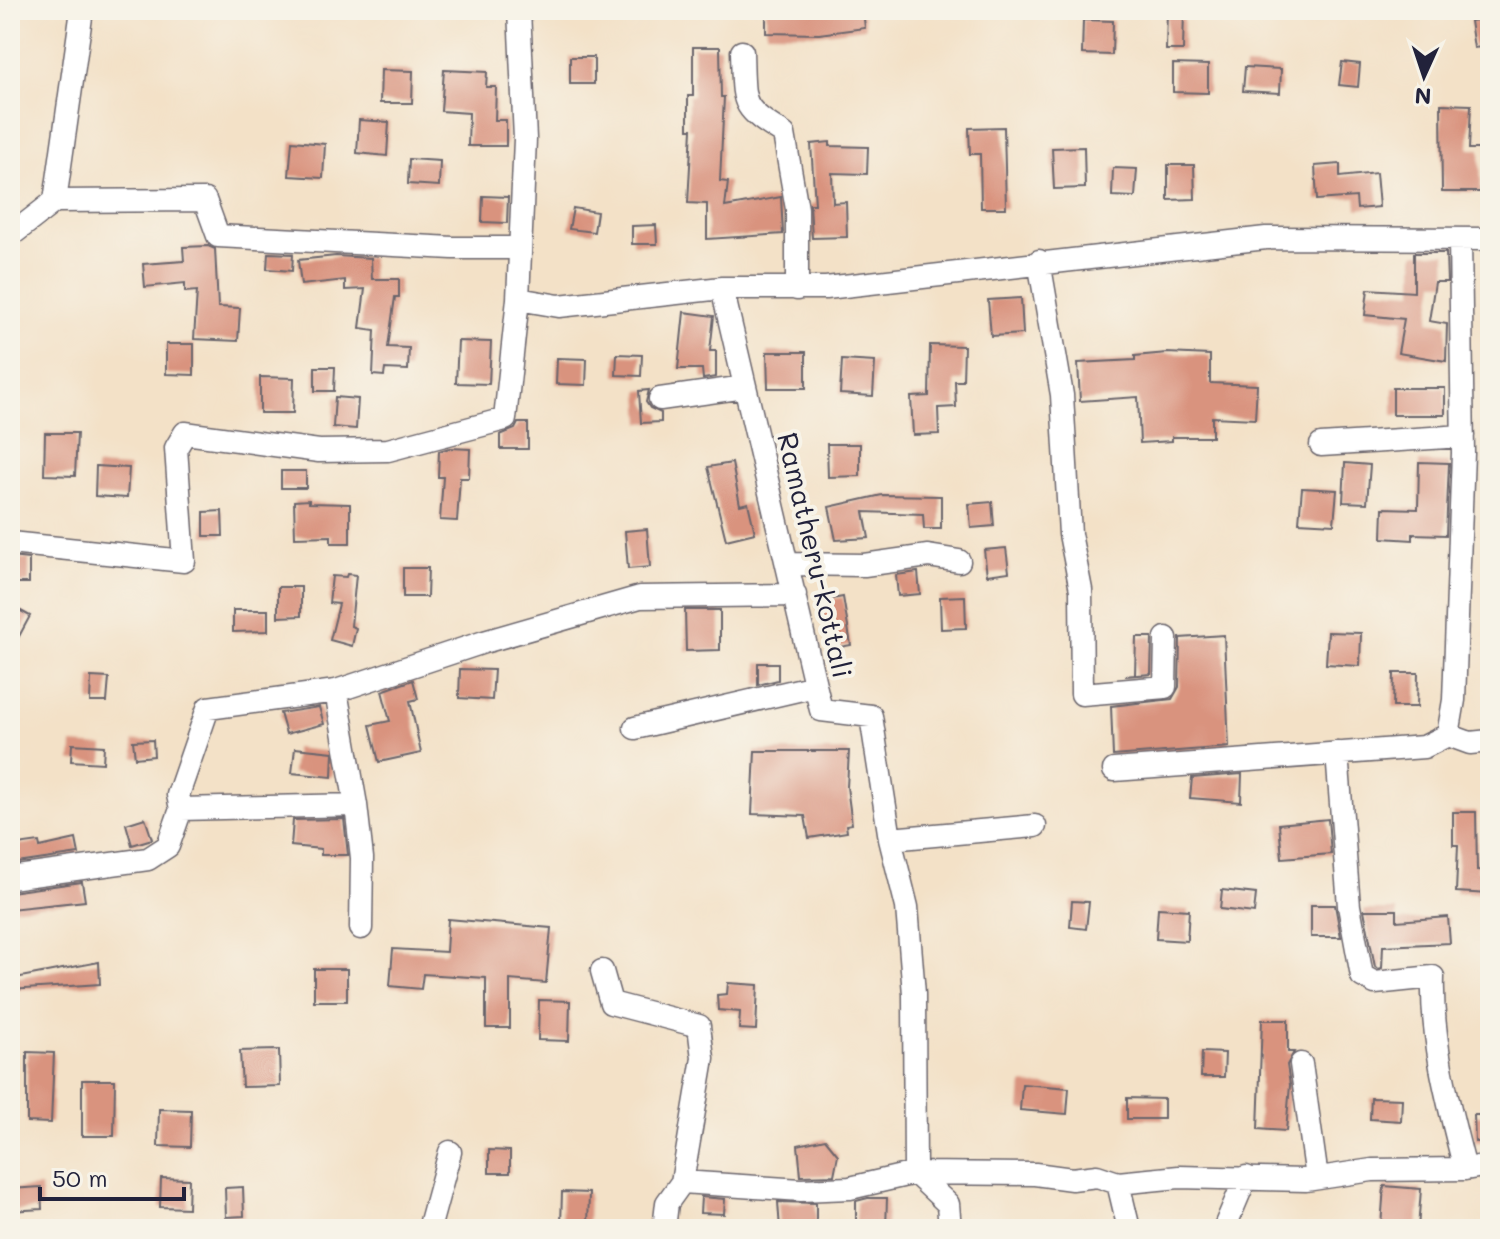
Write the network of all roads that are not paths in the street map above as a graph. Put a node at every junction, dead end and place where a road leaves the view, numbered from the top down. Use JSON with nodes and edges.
{"nodes":[{"id":1,"x":82,"y":10,"type":"edge"},
{"id":2,"x":519,"y":10,"type":"edge"},
{"id":3,"x":742,"y":52,"type":"dead end"},
{"id":4,"x":55,"y":201,"type":"junction"},
{"id":5,"x":10,"y":236,"type":"edge"},
{"id":6,"x":1460,"y":239,"type":"junction"},
{"id":7,"x":1490,"y":239,"type":"edge"},
{"id":8,"x":520,"y":248,"type":"junction"},
{"id":9,"x":1039,"y":261,"type":"junction"},
{"id":10,"x":722,"y":288,"type":"junction"},
{"id":11,"x":797,"y":289,"type":"junction"},
{"id":12,"x":518,"y":299,"type":"junction"},
{"id":13,"x":745,"y":387,"type":"junction"},
{"id":14,"x":660,"y":399,"type":"dead end"},
{"id":15,"x":1463,"y":436,"type":"junction"},
{"id":16,"x":1321,"y":445,"type":"dead end"},
{"id":17,"x":10,"y":543,"type":"edge"},
{"id":18,"x":959,"y":561,"type":"dead end"},
{"id":19,"x":788,"y":564,"type":"junction"},
{"id":20,"x":795,"y":595,"type":"junction"},
{"id":21,"x":1166,"y":638,"type":"dead end"},
{"id":22,"x":815,"y":686,"type":"junction"},
{"id":23,"x":336,"y":691,"type":"junction"},
{"id":24,"x":635,"y":728,"type":"dead end"},
{"id":25,"x":1448,"y":735,"type":"junction"},
{"id":26,"x":1490,"y":741,"type":"edge"},
{"id":27,"x":1337,"y":753,"type":"junction"},
{"id":28,"x":1114,"y":770,"type":"dead end"},
{"id":29,"x":356,"y":805,"type":"junction"},
{"id":30,"x":181,"y":809,"type":"junction"},
{"id":31,"x":1035,"y":826,"type":"dead end"},
{"id":32,"x":890,"y":839,"type":"junction"},
{"id":33,"x":10,"y":878,"type":"edge"},
{"id":34,"x":361,"y":928,"type":"dead end"},
{"id":35,"x":602,"y":971,"type":"dead end"},
{"id":36,"x":1301,"y":1064,"type":"dead end"},
{"id":37,"x":450,"y":1152,"type":"dead end"},
{"id":38,"x":1490,"y":1165,"type":"edge"},
{"id":39,"x":1465,"y":1169,"type":"junction"},
{"id":40,"x":915,"y":1173,"type":"junction"},
{"id":41,"x":1246,"y":1177,"type":"junction"},
{"id":42,"x":1317,"y":1178,"type":"junction"},
{"id":43,"x":682,"y":1182,"type":"junction"},
{"id":44,"x":1118,"y":1183,"type":"junction"},
{"id":45,"x":429,"y":1229,"type":"edge"},
{"id":46,"x":664,"y":1229,"type":"edge"},
{"id":47,"x":950,"y":1229,"type":"edge"},
{"id":48,"x":1129,"y":1229,"type":"edge"},
{"id":49,"x":1224,"y":1229,"type":"edge"}],
"edges":[{"from":1,"to":4,"type":"street"},
{"from":2,"to":8,"type":"street"},
{"from":3,"to":11,"type":"street"},
{"from":4,"to":5,"type":"street"},
{"from":4,"to":8,"type":"street"},
{"from":6,"to":7,"type":"street"},
{"from":6,"to":9,"type":"street"},
{"from":6,"to":15,"type":"street"},
{"from":8,"to":12,"type":"street"},
{"from":9,"to":11,"type":"street"},
{"from":9,"to":21,"type":"street"},
{"from":10,"to":11,"type":"street"},
{"from":10,"to":12,"type":"street"},
{"from":10,"to":13,"type":"street","name":"Ramatheru-kottali"},
{"from":12,"to":17,"type":"street"},
{"from":13,"to":14,"type":"street"},
{"from":13,"to":19,"type":"street","name":"Ramatheru-kottali"},
{"from":15,"to":16,"type":"street"},
{"from":15,"to":25,"type":"street"},
{"from":18,"to":19,"type":"street"},
{"from":19,"to":20,"type":"street","name":"Ramatheru-kottali"},
{"from":20,"to":22,"type":"street","name":"Ramatheru-kottali"},
{"from":20,"to":23,"type":"street"},
{"from":22,"to":24,"type":"street"},
{"from":22,"to":32,"type":"street","name":"Ramatheru-kottali"},
{"from":23,"to":29,"type":"street"},
{"from":23,"to":30,"type":"street"},
{"from":25,"to":26,"type":"street"},
{"from":25,"to":27,"type":"street"},
{"from":27,"to":28,"type":"street"},
{"from":27,"to":39,"type":"street"},
{"from":29,"to":30,"type":"street"},
{"from":29,"to":34,"type":"street"},
{"from":30,"to":33,"type":"street"},
{"from":31,"to":32,"type":"street"},
{"from":32,"to":40,"type":"street"},
{"from":35,"to":43,"type":"street"},
{"from":36,"to":42,"type":"street"},
{"from":37,"to":45,"type":"street"},
{"from":38,"to":39,"type":"street"},
{"from":39,"to":42,"type":"street"},
{"from":40,"to":43,"type":"street"},
{"from":40,"to":44,"type":"street"},
{"from":40,"to":47,"type":"street"},
{"from":41,"to":42,"type":"street"},
{"from":41,"to":44,"type":"street"},
{"from":41,"to":49,"type":"street"},
{"from":43,"to":46,"type":"street"},
{"from":44,"to":48,"type":"street"}]}
